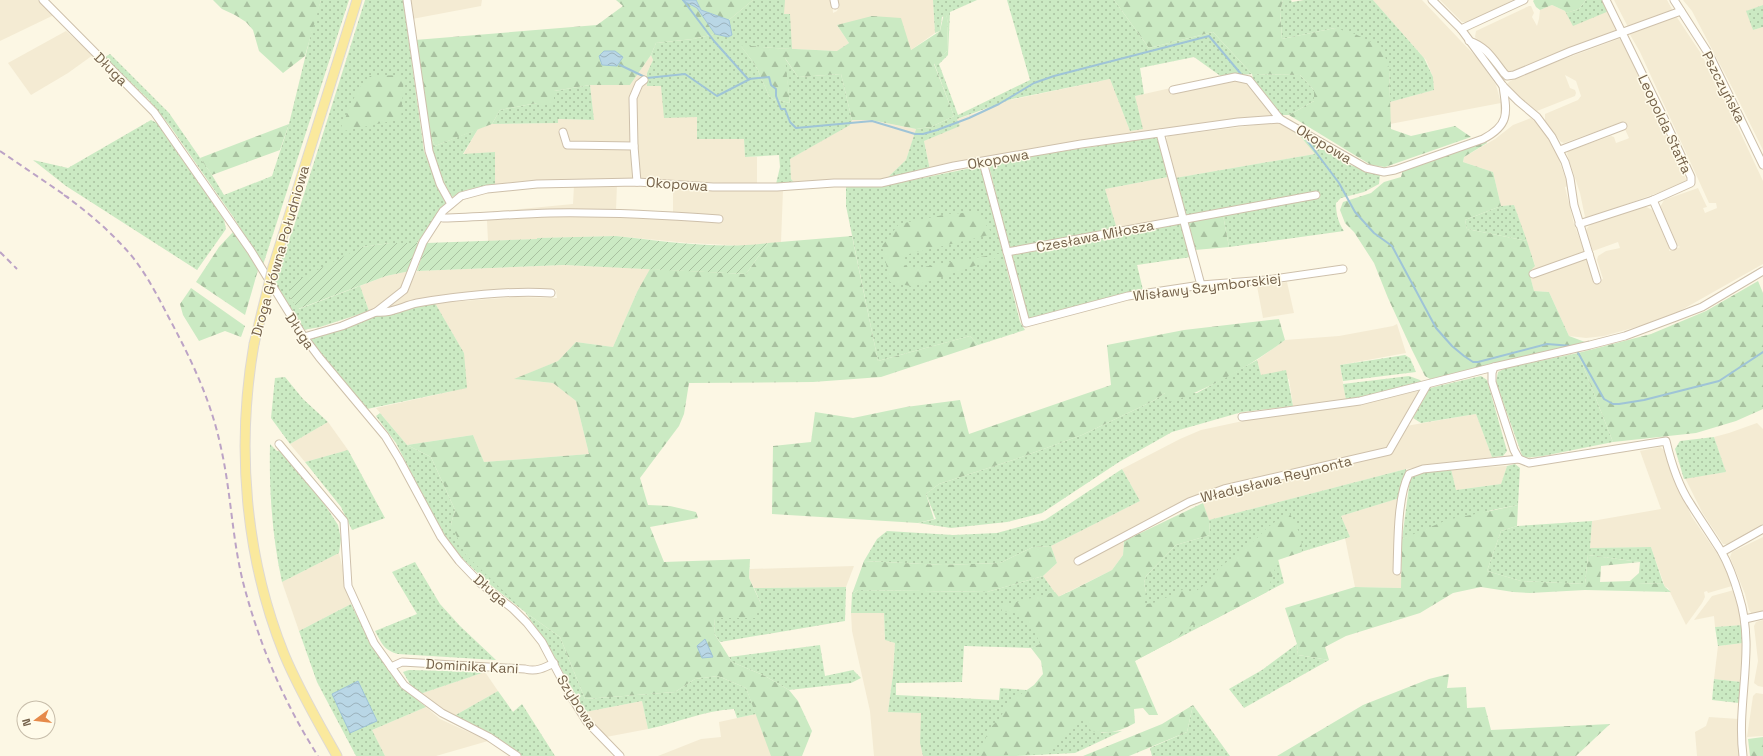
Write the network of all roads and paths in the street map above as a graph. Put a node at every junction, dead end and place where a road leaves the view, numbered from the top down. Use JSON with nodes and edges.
{"nodes":[{"id":1,"x":43,"y":0,"type":"edge"},
{"id":2,"x":357,"y":0,"type":"edge"},
{"id":3,"x":407,"y":0,"type":"edge"},
{"id":4,"x":1432,"y":0,"type":"edge"},
{"id":5,"x":1524,"y":0,"type":"edge"},
{"id":6,"x":1606,"y":0,"type":"edge"},
{"id":7,"x":1674,"y":0,"type":"edge"},
{"id":8,"x":1681,"y":11,"type":"junction"},
{"id":9,"x":1461,"y":30,"type":"junction"},
{"id":10,"x":1621,"y":32,"type":"junction"},
{"id":11,"x":1468,"y":41,"type":"junction"},
{"id":12,"x":644,"y":80,"type":"dead end"},
{"id":13,"x":1503,"y":86,"type":"junction"},
{"id":14,"x":1173,"y":90,"type":"dead end"},
{"id":15,"x":1280,"y":119,"type":"junction"},
{"id":16,"x":1623,"y":126,"type":"dead end"},
{"id":17,"x":563,"y":132,"type":"dead end"},
{"id":18,"x":1160,"y":133,"type":"junction"},
{"id":19,"x":634,"y":146,"type":"junction"},
{"id":20,"x":1560,"y":150,"type":"junction"},
{"id":21,"x":983,"y":162,"type":"junction"},
{"id":22,"x":1763,"y":165,"type":"edge"},
{"id":23,"x":637,"y":182,"type":"junction"},
{"id":24,"x":1316,"y":195,"type":"dead end"},
{"id":25,"x":1653,"y":200,"type":"junction"},
{"id":26,"x":451,"y":204,"type":"junction"},
{"id":27,"x":440,"y":216,"type":"junction"},
{"id":28,"x":719,"y":219,"type":"dead end"},
{"id":29,"x":1183,"y":219,"type":"junction"},
{"id":30,"x":1579,"y":224,"type":"junction"},
{"id":31,"x":1673,"y":246,"type":"dead end"},
{"id":32,"x":1007,"y":252,"type":"junction"},
{"id":33,"x":1589,"y":254,"type":"junction"},
{"id":34,"x":1343,"y":269,"type":"dead end"},
{"id":35,"x":1763,"y":272,"type":"edge"},
{"id":36,"x":1533,"y":274,"type":"dead end"},
{"id":37,"x":1597,"y":280,"type":"dead end"},
{"id":38,"x":1201,"y":285,"type":"junction"},
{"id":39,"x":551,"y":293,"type":"dead end"},
{"id":40,"x":376,"y":312,"type":"junction"},
{"id":41,"x":304,"y":337,"type":"junction"},
{"id":42,"x":1494,"y":367,"type":"junction"},
{"id":43,"x":1427,"y":385,"type":"junction"},
{"id":44,"x":1242,"y":416,"type":"dead end"},
{"id":45,"x":279,"y":444,"type":"dead end"},
{"id":46,"x":1519,"y":459,"type":"junction"},
{"id":47,"x":1763,"y":530,"type":"edge"},
{"id":48,"x":1722,"y":552,"type":"junction"},
{"id":49,"x":1078,"y":561,"type":"dead end"},
{"id":50,"x":1397,"y":571,"type":"dead end"},
{"id":51,"x":1763,"y":615,"type":"edge"},
{"id":52,"x":1745,"y":619,"type":"junction"},
{"id":53,"x":554,"y":663,"type":"junction"},
{"id":54,"x":390,"y":667,"type":"junction"},
{"id":55,"x":337,"y":756,"type":"edge"},
{"id":56,"x":517,"y":756,"type":"edge"},
{"id":57,"x":620,"y":756,"type":"edge"},
{"id":58,"x":1744,"y":756,"type":"edge"}],
"edges":[{"from":1,"to":41,"type":"street","name":"Długa"},
{"from":2,"to":55,"type":"main road","name":"Droga Główna Południowa","bridge":true},
{"from":3,"to":26,"type":"street"},
{"from":4,"to":9,"type":"street"},
{"from":5,"to":9,"type":"street"},
{"from":6,"to":10,"type":"street","name":"Leopolda Staffa"},
{"from":7,"to":8,"type":"street","name":"Pszczyńska"},
{"from":8,"to":10,"type":"street"},
{"from":8,"to":22,"type":"street","name":"Pszczyńska"},
{"from":9,"to":11,"type":"street"},
{"from":10,"to":11,"type":"street"},
{"from":10,"to":25,"type":"street","name":"Leopolda Staffa"},
{"from":11,"to":13,"type":"street"},
{"from":12,"to":19,"type":"street"},
{"from":13,"to":15,"type":"street","name":"Okopowa"},
{"from":13,"to":20,"type":"street"},
{"from":14,"to":15,"type":"street"},
{"from":15,"to":18,"type":"street","name":"Okopowa"},
{"from":16,"to":20,"type":"street"},
{"from":17,"to":19,"type":"street"},
{"from":18,"to":21,"type":"street","name":"Okopowa"},
{"from":18,"to":29,"type":"street"},
{"from":19,"to":23,"type":"street"},
{"from":20,"to":30,"type":"street"},
{"from":21,"to":23,"type":"street","name":"Okopowa"},
{"from":21,"to":32,"type":"street","name":"Wisławy Szymborskiej"},
{"from":23,"to":26,"type":"street","name":"Okopowa"},
{"from":24,"to":29,"type":"street","name":"Czesława Miłosza"},
{"from":25,"to":30,"type":"street","name":"Leopolda Staffa"},
{"from":25,"to":31,"type":"street"},
{"from":26,"to":27,"type":"street","name":"Okopowa"},
{"from":27,"to":28,"type":"street"},
{"from":27,"to":40,"type":"street","name":"Okopowa"},
{"from":29,"to":32,"type":"street","name":"Czesława Miłosza"},
{"from":29,"to":38,"type":"street"},
{"from":30,"to":33,"type":"street"},
{"from":32,"to":38,"type":"street","name":"Wisławy Szymborskiej"},
{"from":33,"to":36,"type":"street"},
{"from":33,"to":37,"type":"street"},
{"from":34,"to":38,"type":"street","name":"Wisławy Szymborskiej"},
{"from":35,"to":42,"type":"street"},
{"from":39,"to":40,"type":"street","name":"Okopowa"},
{"from":40,"to":41,"type":"street","name":"Okopowa"},
{"from":41,"to":53,"type":"street","name":"Długa"},
{"from":42,"to":43,"type":"street"},
{"from":42,"to":46,"type":"street"},
{"from":43,"to":44,"type":"street"},
{"from":43,"to":49,"type":"street","name":"Władysława Reymonta"},
{"from":45,"to":54,"type":"street"},
{"from":46,"to":48,"type":"street"},
{"from":46,"to":50,"type":"street"},
{"from":47,"to":48,"type":"street"},
{"from":48,"to":52,"type":"street"},
{"from":51,"to":52,"type":"street"},
{"from":52,"to":58,"type":"street"},
{"from":53,"to":54,"type":"street","name":"Dominika Kani"},
{"from":53,"to":57,"type":"street","name":"Szybowa"},
{"from":54,"to":56,"type":"street"}]}
